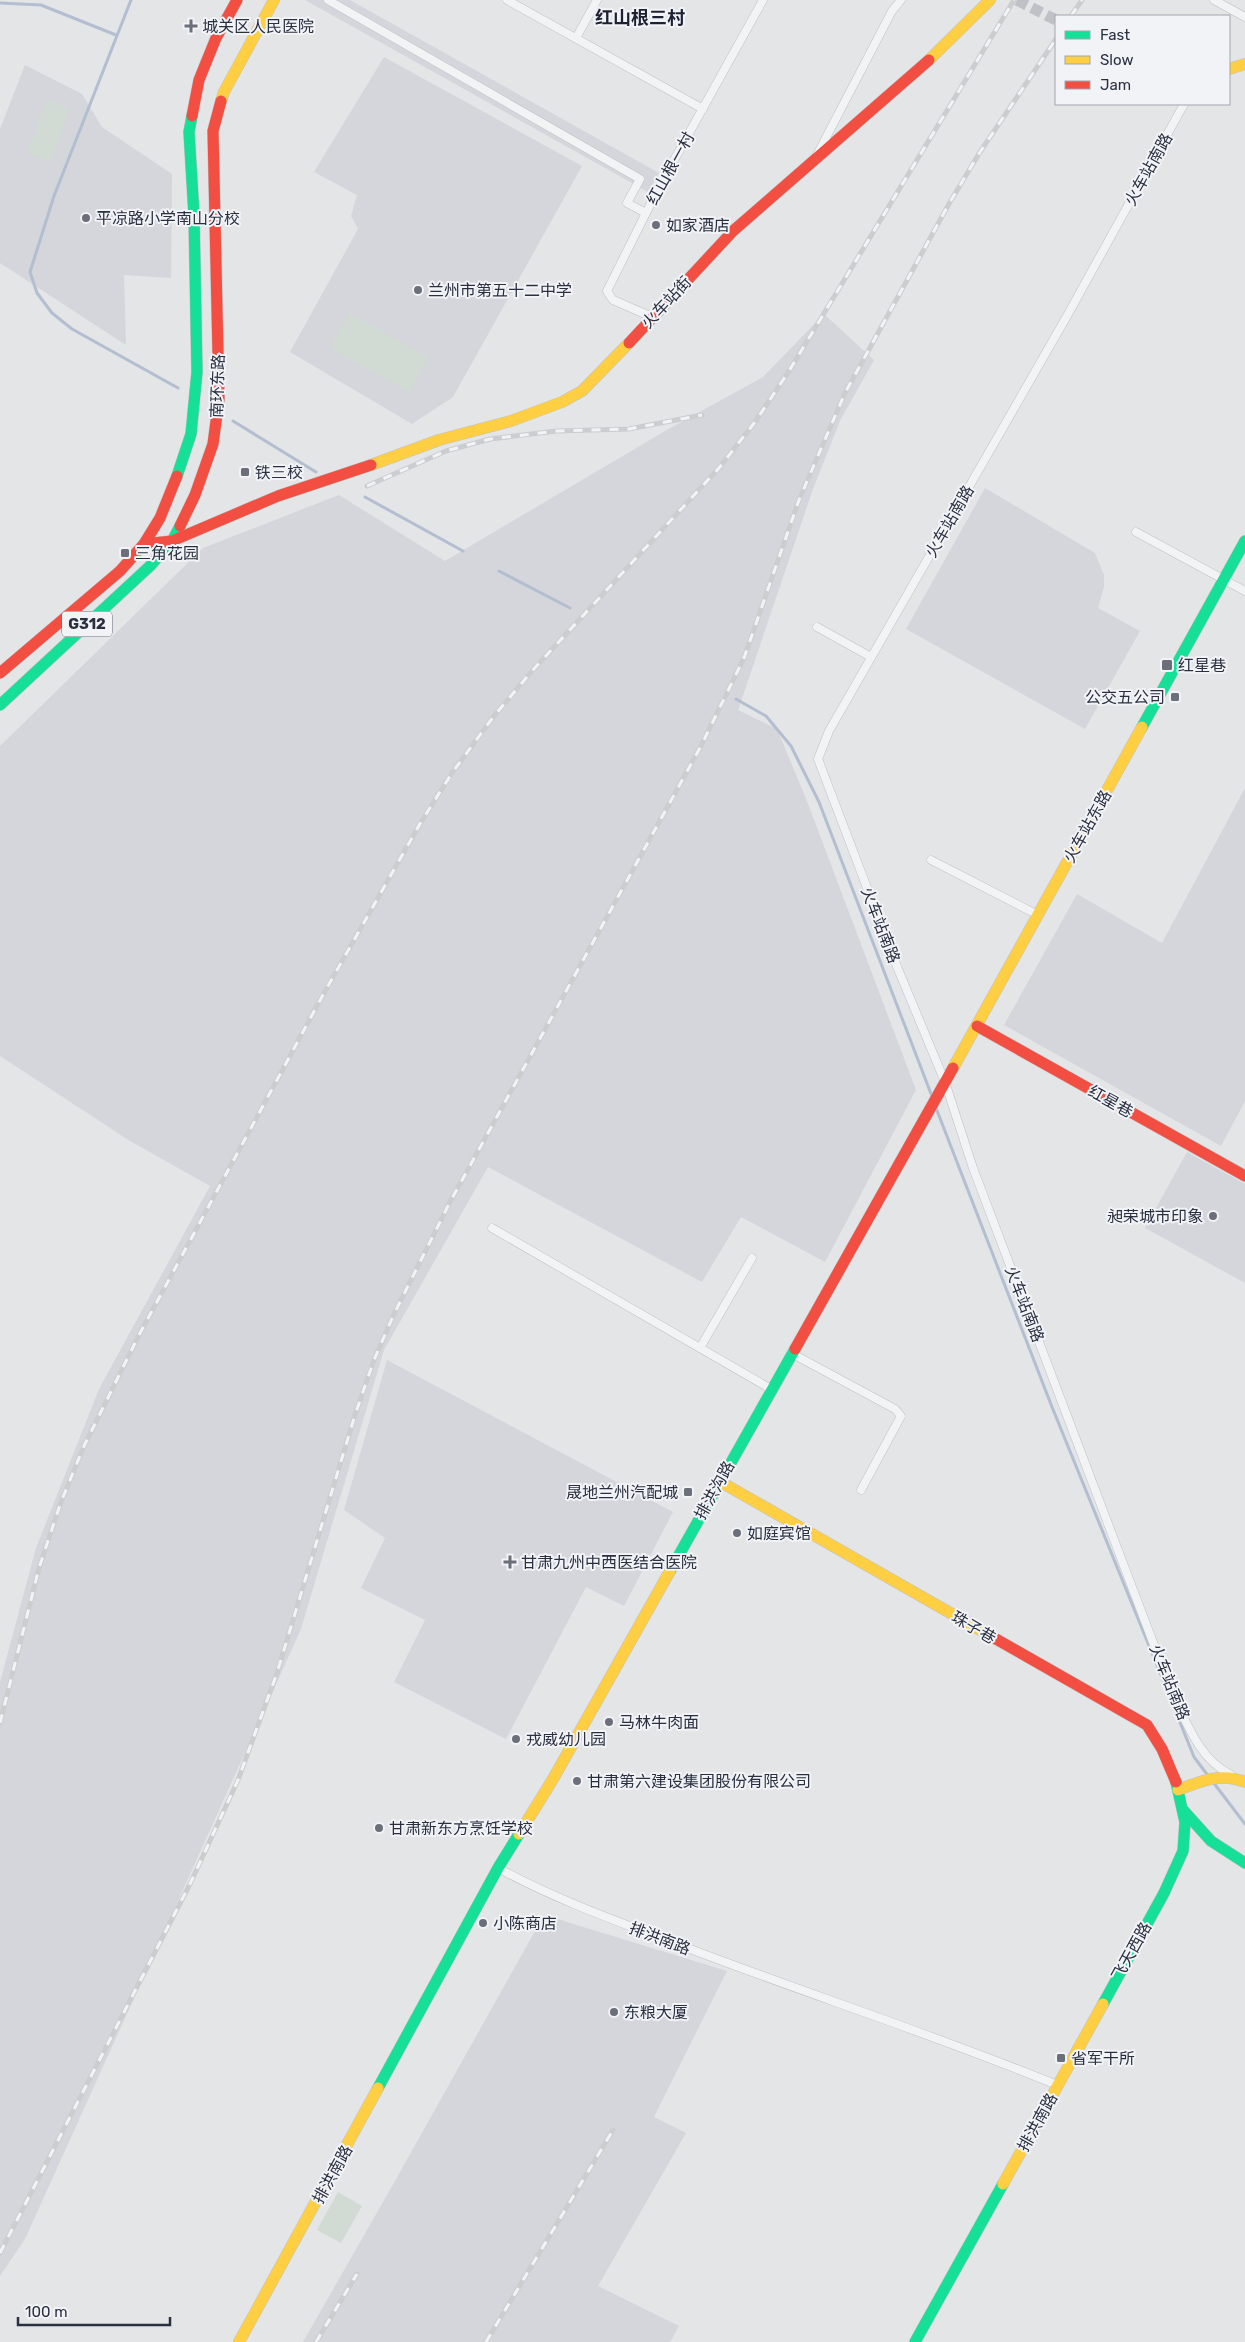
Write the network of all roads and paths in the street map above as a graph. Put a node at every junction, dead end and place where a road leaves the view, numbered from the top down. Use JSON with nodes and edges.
{"nodes":[{"id":1,"x":237,"y":0,"type":"edge"},
{"id":2,"x":274,"y":0,"type":"edge"},
{"id":3,"x":328,"y":0,"type":"edge"},
{"id":4,"x":508,"y":0,"type":"edge"},
{"id":5,"x":597,"y":0,"type":"edge"},
{"id":6,"x":763,"y":0,"type":"edge"},
{"id":7,"x":900,"y":0,"type":"edge"},
{"id":8,"x":990,"y":0,"type":"edge"},
{"id":9,"x":1214,"y":0,"type":"edge"},
{"id":10,"x":1245,"y":17,"type":"edge"},
{"id":11,"x":576,"y":38,"type":"junction"},
{"id":12,"x":1245,"y":64,"type":"edge"},
{"id":13,"x":1230,"y":68,"type":"edge"},
{"id":14,"x":1183,"y":105,"type":"edge"},
{"id":15,"x":703,"y":109,"type":"junction"},
{"id":16,"x":814,"y":159,"type":"junction"},
{"id":17,"x":646,"y":213,"type":"junction"},
{"id":18,"x":652,"y":317,"type":"junction"},
{"id":19,"x":1136,"y":532,"type":"dead end"},
{"id":20,"x":172,"y":541,"type":"junction"},
{"id":21,"x":1245,"y":541,"type":"edge"},
{"id":22,"x":144,"y":544,"type":"junction"},
{"id":23,"x":1224,"y":580,"type":"junction"},
{"id":24,"x":1245,"y":591,"type":"edge"},
{"id":25,"x":817,"y":626,"type":"dead end"},
{"id":26,"x":871,"y":657,"type":"junction"},
{"id":27,"x":0,"y":673,"type":"edge"},
{"id":28,"x":0,"y":705,"type":"edge"},
{"id":29,"x":931,"y":860,"type":"dead end"},
{"id":30,"x":1038,"y":915,"type":"junction"},
{"id":31,"x":977,"y":1026,"type":"junction"},
{"id":32,"x":943,"y":1086,"type":"junction"},
{"id":33,"x":929,"y":1110,"type":"joint"},
{"id":34,"x":1245,"y":1176,"type":"edge"},
{"id":35,"x":492,"y":1228,"type":"dead end"},
{"id":36,"x":752,"y":1258,"type":"dead end"},
{"id":37,"x":700,"y":1348,"type":"junction"},
{"id":38,"x":791,"y":1353,"type":"junction"},
{"id":39,"x":771,"y":1389,"type":"junction"},
{"id":40,"x":718,"y":1481,"type":"junction"},
{"id":41,"x":861,"y":1490,"type":"dead end"},
{"id":42,"x":1242,"y":1779,"type":"edge"},
{"id":43,"x":1178,"y":1790,"type":"junction"},
{"id":44,"x":1184,"y":1811,"type":"junction"},
{"id":45,"x":1245,"y":1863,"type":"edge"},
{"id":46,"x":498,"y":1868,"type":"junction"},
{"id":47,"x":1057,"y":2085,"type":"junction"},
{"id":48,"x":239,"y":2342,"type":"edge"},
{"id":49,"x":915,"y":2342,"type":"edge"}],
"edges":[{"from":1,"to":22,"type":"main road","name":"南环东路","number":"G312"},
{"from":2,"to":20,"type":"main road","name":"南环东路","number":"G312"},
{"from":3,"to":17,"type":"street"},
{"from":4,"to":11,"type":"street"},
{"from":5,"to":11,"type":"street"},
{"from":6,"to":15,"type":"street","name":"红山根一村"},
{"from":7,"to":16,"type":"street"},
{"from":8,"to":16,"type":"main road","name":"火车站街"},
{"from":9,"to":10,"type":"street"},
{"from":11,"to":15,"type":"street"},
{"from":12,"to":13,"type":"main road"},
{"from":14,"to":26,"type":"street","name":"火车站南路"},
{"from":15,"to":17,"type":"street","name":"红山根一村"},
{"from":16,"to":18,"type":"main road","name":"火车站街"},
{"from":17,"to":18,"type":"street","name":"红山根一村"},
{"from":18,"to":20,"type":"main road","name":"火车站街"},
{"from":19,"to":23,"type":"street"},
{"from":20,"to":22,"type":"main road"},
{"from":20,"to":28,"type":"main road","name":"南环东路","number":"G312"},
{"from":21,"to":23,"type":"main road","name":"火车站东路"},
{"from":22,"to":27,"type":"main road","name":"南环东路","number":"G312"},
{"from":23,"to":24,"type":"street"},
{"from":23,"to":30,"type":"main road","name":"火车站东路"},
{"from":25,"to":26,"type":"street"},
{"from":26,"to":32,"type":"street","name":"火车站南路"},
{"from":29,"to":30,"type":"street"},
{"from":30,"to":31,"type":"main road","name":"火车站东路"},
{"from":31,"to":32,"type":"main road","name":"火车站东路"},
{"from":31,"to":34,"type":"main road","name":"红星巷"},
{"from":32,"to":33,"type":"main road","name":"火车站东路"},
{"from":32,"to":42,"type":"street","name":"火车站南路"},
{"from":33,"to":38,"type":"main road","name":"排洪沟路"},
{"from":35,"to":37,"type":"street"},
{"from":36,"to":37,"type":"street"},
{"from":37,"to":39,"type":"street"},
{"from":38,"to":39,"type":"main road","name":"排洪沟路"},
{"from":38,"to":41,"type":"street"},
{"from":39,"to":40,"type":"main road","name":"排洪沟路"},
{"from":40,"to":43,"type":"main road","name":"珠子巷"},
{"from":40,"to":46,"type":"main road","name":"排洪沟路"},
{"from":42,"to":43,"type":"main road"},
{"from":43,"to":44,"type":"main road","name":"珠子巷"},
{"from":44,"to":45,"type":"main road"},
{"from":44,"to":47,"type":"main road","name":"飞天西路"},
{"from":46,"to":47,"type":"street","name":"排洪南路"},
{"from":46,"to":48,"type":"main road","name":"排洪南路"},
{"from":47,"to":49,"type":"main road","name":"排洪南路"}]}
